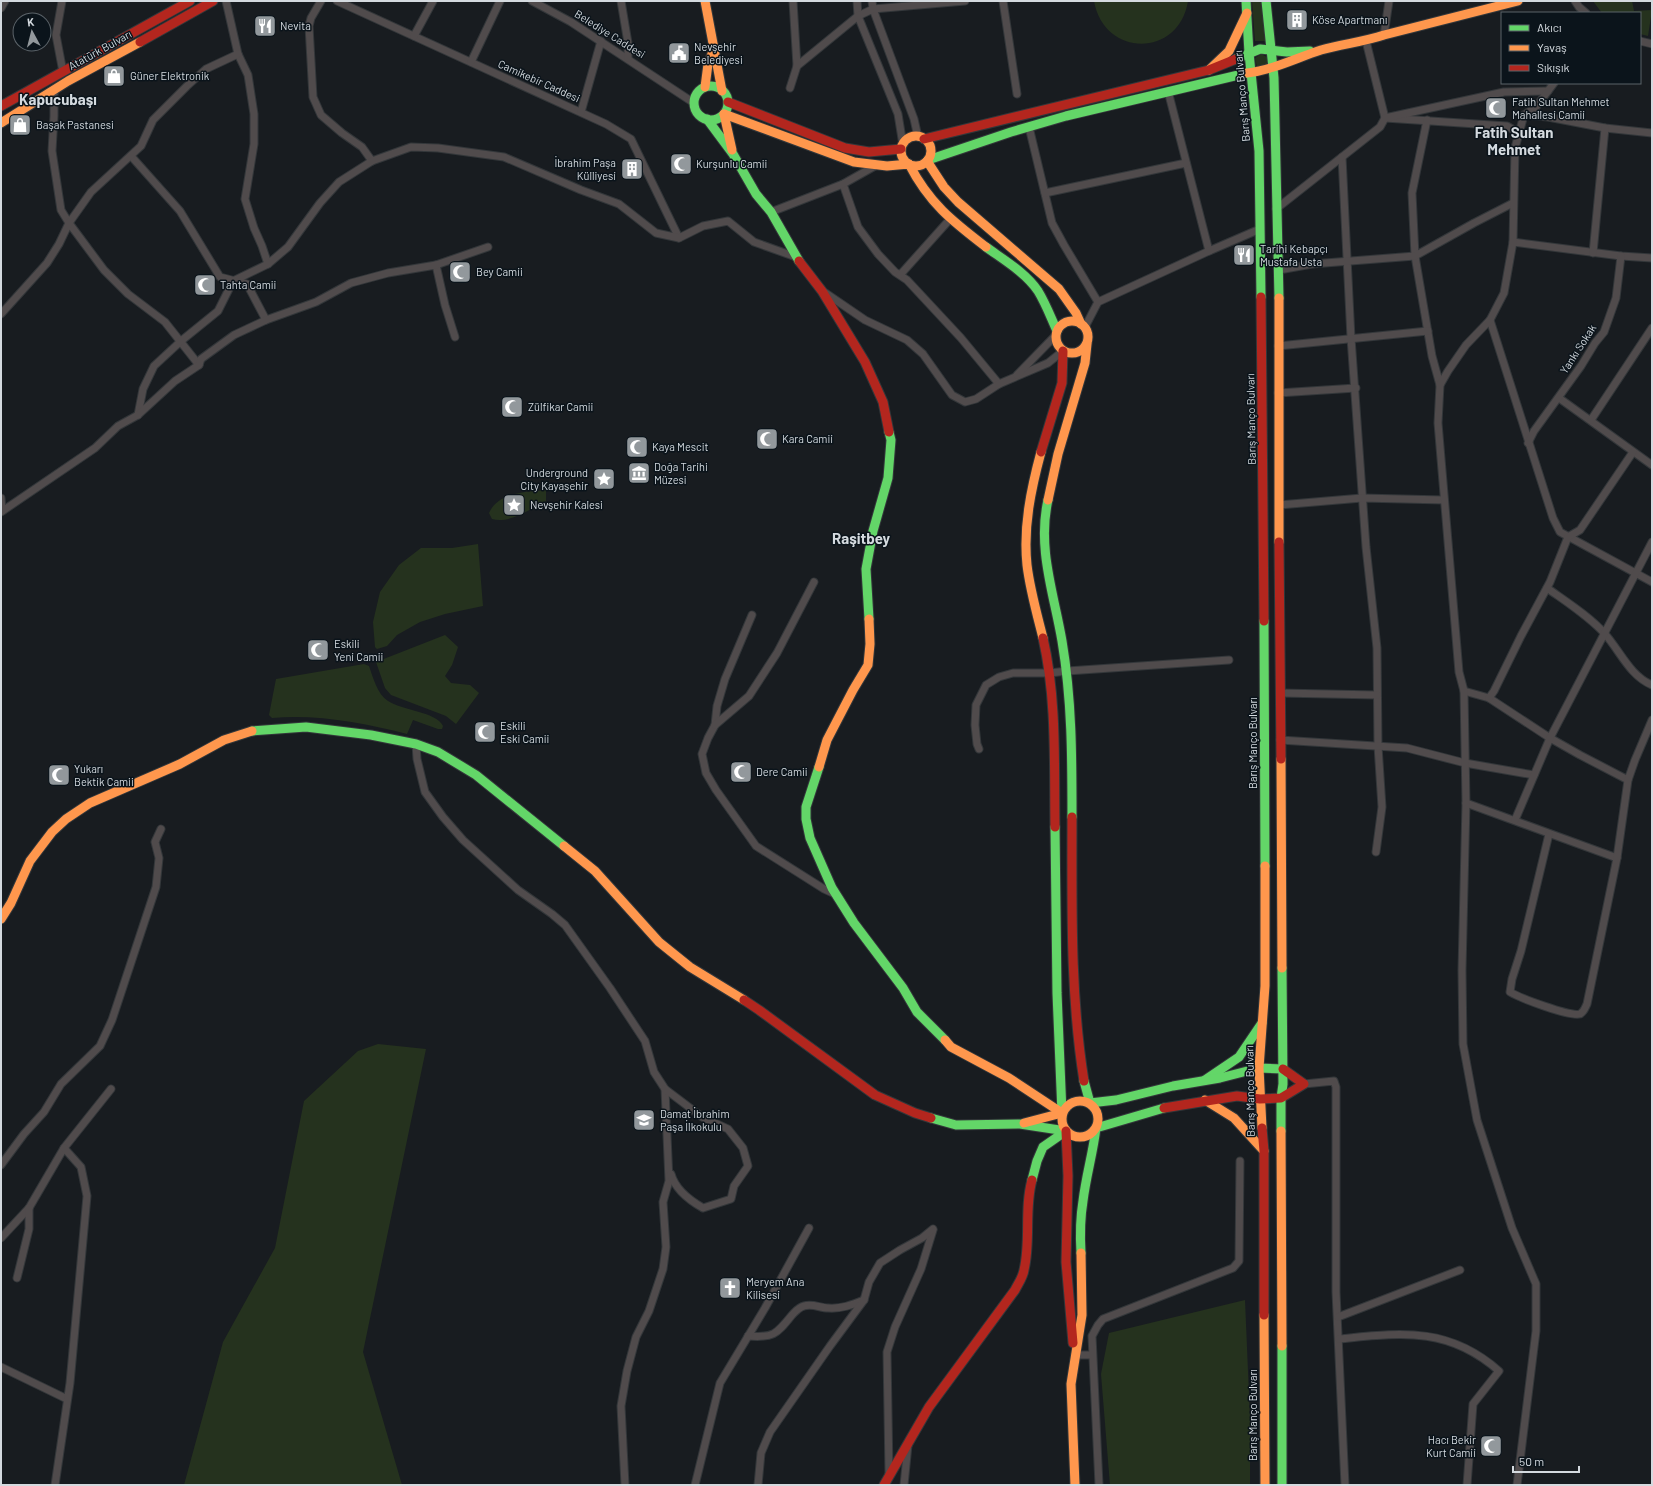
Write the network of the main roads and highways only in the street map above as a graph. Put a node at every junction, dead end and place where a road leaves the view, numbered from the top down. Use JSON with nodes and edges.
{"nodes":[{"id":1,"x":190,"y":1,"type":"edge"},
{"id":2,"x":213,"y":1,"type":"edge"},
{"id":3,"x":705,"y":1,"type":"edge"},
{"id":4,"x":1246,"y":1,"type":"edge"},
{"id":5,"x":1266,"y":1,"type":"edge"},
{"id":6,"x":1518,"y":1,"type":"edge"},
{"id":7,"x":1248,"y":13,"type":"junction"},
{"id":8,"x":714,"y":49,"type":"junction"},
{"id":9,"x":1271,"y":50,"type":"junction"},
{"id":10,"x":1322,"y":50,"type":"junction"},
{"id":11,"x":1249,"y":53,"type":"junction"},
{"id":12,"x":1273,"y":67,"type":"junction"},
{"id":13,"x":1209,"y":70,"type":"junction"},
{"id":14,"x":1251,"y":72,"type":"junction"},
{"id":15,"x":705,"y":87,"type":"junction"},
{"id":16,"x":722,"y":91,"type":"junction"},
{"id":17,"x":728,"y":102,"type":"junction"},
{"id":18,"x":1,"y":106,"type":"edge"},
{"id":19,"x":724,"y":114,"type":"junction"},
{"id":20,"x":707,"y":120,"type":"junction"},
{"id":21,"x":1,"y":123,"type":"edge"},
{"id":22,"x":921,"y":138,"type":"junction"},
{"id":23,"x":902,"y":147,"type":"junction"},
{"id":24,"x":733,"y":154,"type":"junction"},
{"id":25,"x":928,"y":161,"type":"junction"},
{"id":26,"x":909,"y":164,"type":"junction"},
{"id":27,"x":1083,"y":325,"type":"junction"},
{"id":28,"x":1056,"y":333,"type":"junction"},
{"id":29,"x":1087,"y":344,"type":"junction"},
{"id":30,"x":1063,"y":351,"type":"junction"},
{"id":31,"x":1,"y":919,"type":"edge"},
{"id":32,"x":1262,"y":1023,"type":"junction"},
{"id":33,"x":1259,"y":1068,"type":"junction"},
{"id":34,"x":1282,"y":1068,"type":"junction"},
{"id":35,"x":1203,"y":1081,"type":"junction"},
{"id":36,"x":1281,"y":1098,"type":"junction"},
{"id":37,"x":1260,"y":1099,"type":"junction"},
{"id":38,"x":1205,"y":1100,"type":"junction"},
{"id":39,"x":1090,"y":1103,"type":"junction"},
{"id":40,"x":1062,"y":1113,"type":"junction"},
{"id":41,"x":1020,"y":1124,"type":"junction"},
{"id":42,"x":1096,"y":1128,"type":"junction"},
{"id":43,"x":1066,"y":1131,"type":"junction"},
{"id":44,"x":1264,"y":1151,"type":"junction"},
{"id":45,"x":1075,"y":1355,"type":"junction"},
{"id":46,"x":884,"y":1485,"type":"edge"},
{"id":47,"x":1076,"y":1485,"type":"edge"},
{"id":48,"x":1265,"y":1485,"type":"edge"},
{"id":49,"x":1282,"y":1485,"type":"edge"}],
"edges":[{"from":1,"to":18,"type":"main road","name":"Atatürk Bulvarı"},
{"from":2,"to":21,"type":"main road","name":"Atatürk Bulvarı"},
{"from":3,"to":8,"type":"main road"},
{"from":4,"to":7,"type":"main road","name":"Barış Manço Bulvarı"},
{"from":5,"to":9,"type":"main road"},
{"from":6,"to":10,"type":"main road"},
{"from":7,"to":11,"type":"main road","name":"Barış Manço Bulvarı"},
{"from":7,"to":13,"type":"main road"},
{"from":8,"to":15,"type":"main road"},
{"from":8,"to":16,"type":"main road"},
{"from":9,"to":10,"type":"main road"},
{"from":9,"to":11,"type":"main road"},
{"from":9,"to":12,"type":"main road"},
{"from":10,"to":12,"type":"main road"},
{"from":11,"to":13,"type":"main road"},
{"from":11,"to":14,"type":"main road","name":"Barış Manço Bulvarı"},
{"from":12,"to":14,"type":"main road"},
{"from":12,"to":34,"type":"main road"},
{"from":13,"to":22,"type":"main road"},
{"from":14,"to":25,"type":"main road"},
{"from":14,"to":32,"type":"main road","name":"Barış Manço Bulvarı"},
{"from":15,"to":16,"type":"main road"},
{"from":15,"to":20,"type":"main road"},
{"from":16,"to":17,"type":"main road"},
{"from":17,"to":19,"type":"main road"},
{"from":17,"to":23,"type":"main road"},
{"from":19,"to":20,"type":"main road"},
{"from":19,"to":24,"type":"main road"},
{"from":19,"to":26,"type":"main road"},
{"from":20,"to":24,"type":"main road"},
{"from":22,"to":23,"type":"main road"},
{"from":22,"to":25,"type":"main road"},
{"from":23,"to":26,"type":"main road"},
{"from":24,"to":40,"type":"main road"},
{"from":25,"to":26,"type":"main road"},
{"from":25,"to":27,"type":"main road"},
{"from":26,"to":28,"type":"main road"},
{"from":27,"to":28,"type":"main road"},
{"from":27,"to":29,"type":"main road"},
{"from":28,"to":30,"type":"main road"},
{"from":29,"to":30,"type":"main road"},
{"from":29,"to":39,"type":"main road"},
{"from":30,"to":40,"type":"main road"},
{"from":31,"to":41,"type":"main road"},
{"from":32,"to":33,"type":"main road","name":"Barış Manço Bulvarı"},
{"from":32,"to":35,"type":"main road"},
{"from":33,"to":34,"type":"main road"},
{"from":33,"to":35,"type":"main road"},
{"from":33,"to":37,"type":"main road","name":"Barış Manço Bulvarı"},
{"from":34,"to":36,"type":"main road"},
{"from":34,"to":36,"type":"main road"},
{"from":35,"to":39,"type":"main road"},
{"from":36,"to":37,"type":"main road"},
{"from":36,"to":49,"type":"main road"},
{"from":37,"to":38,"type":"main road"},
{"from":37,"to":44,"type":"main road","name":"Barış Manço Bulvarı"},
{"from":38,"to":42,"type":"main road"},
{"from":38,"to":44,"type":"main road"},
{"from":39,"to":40,"type":"main road"},
{"from":39,"to":42,"type":"main road"},
{"from":40,"to":41,"type":"main road"},
{"from":40,"to":43,"type":"main road"},
{"from":41,"to":43,"type":"main road"},
{"from":42,"to":43,"type":"main road"},
{"from":42,"to":45,"type":"main road"},
{"from":43,"to":45,"type":"main road"},
{"from":43,"to":46,"type":"main road"},
{"from":44,"to":48,"type":"main road","name":"Barış Manço Bulvarı"},
{"from":45,"to":47,"type":"main road"}]}
